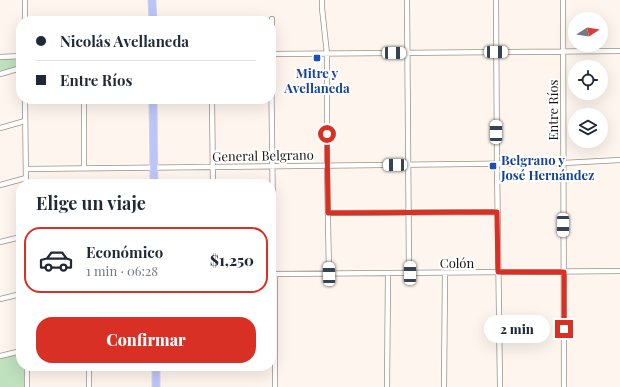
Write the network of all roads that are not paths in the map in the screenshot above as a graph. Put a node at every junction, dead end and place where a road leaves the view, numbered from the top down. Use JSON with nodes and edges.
{"nodes":[{"id":1,"x":25,"y":0,"type":"edge"},
{"id":2,"x":152,"y":0,"type":"edge"},
{"id":3,"x":322,"y":0,"type":"edge"},
{"id":4,"x":407,"y":0,"type":"edge"},
{"id":5,"x":496,"y":0,"type":"edge"},
{"id":6,"x":563,"y":0,"type":"edge"},
{"id":7,"x":25,"y":16,"type":"edge"},
{"id":8,"x":152,"y":16,"type":"edge"},
{"id":9,"x":496,"y":52,"type":"junction"},
{"id":10,"x":563,"y":52,"type":"junction"},
{"id":11,"x":620,"y":52,"type":"edge"},
{"id":12,"x":408,"y":53,"type":"junction"},
{"id":13,"x":276,"y":54,"type":"edge"},
{"id":14,"x":327,"y":54,"type":"junction"},
{"id":15,"x":16,"y":56,"type":"edge"},
{"id":16,"x":0,"y":57,"type":"edge"},
{"id":17,"x":16,"y":69,"type":"edge"},
{"id":18,"x":0,"y":74,"type":"edge"},
{"id":19,"x":25,"y":104,"type":"edge"},
{"id":20,"x":84,"y":104,"type":"edge"},
{"id":21,"x":153,"y":104,"type":"edge"},
{"id":22,"x":212,"y":104,"type":"edge"},
{"id":23,"x":271,"y":104,"type":"edge"},
{"id":24,"x":26,"y":121,"type":"junction"},
{"id":25,"x":0,"y":128,"type":"edge"},
{"id":26,"x":620,"y":160,"type":"edge"},
{"id":27,"x":563,"y":163,"type":"junction"},
{"id":28,"x":497,"y":164,"type":"junction"},
{"id":29,"x":409,"y":165,"type":"junction"},
{"id":30,"x":272,"y":166,"type":"junction"},
{"id":31,"x":327,"y":166,"type":"junction"},
{"id":32,"x":154,"y":167,"type":"junction"},
{"id":33,"x":213,"y":167,"type":"junction"},
{"id":34,"x":84,"y":168,"type":"junction"},
{"id":35,"x":26,"y":169,"type":"junction"},
{"id":36,"x":26,"y":178,"type":"joint"},
{"id":37,"x":22,"y":179,"type":"edge"},
{"id":38,"x":154,"y":179,"type":"edge"},
{"id":39,"x":213,"y":179,"type":"edge"},
{"id":40,"x":272,"y":179,"type":"edge"},
{"id":41,"x":16,"y":181,"type":"edge"},
{"id":42,"x":0,"y":185,"type":"edge"},
{"id":43,"x":409,"y":212,"type":"junction"},
{"id":44,"x":497,"y":212,"type":"junction"},
{"id":45,"x":328,"y":213,"type":"junction"},
{"id":46,"x":16,"y":238,"type":"edge"},
{"id":47,"x":0,"y":242,"type":"edge"},
{"id":48,"x":620,"y":271,"type":"edge"},
{"id":49,"x":498,"y":272,"type":"junction"},
{"id":50,"x":564,"y":272,"type":"junction"},
{"id":51,"x":388,"y":273,"type":"junction"},
{"id":52,"x":410,"y":273,"type":"junction"},
{"id":53,"x":445,"y":273,"type":"junction"},
{"id":54,"x":276,"y":274,"type":"edge"},
{"id":55,"x":329,"y":274,"type":"junction"},
{"id":56,"x":16,"y":295,"type":"edge"},
{"id":57,"x":0,"y":300,"type":"edge"},
{"id":58,"x":16,"y":352,"type":"edge"},
{"id":59,"x":0,"y":356,"type":"edge"},
{"id":60,"x":27,"y":371,"type":"edge"},
{"id":61,"x":89,"y":371,"type":"edge"},
{"id":62,"x":156,"y":371,"type":"edge"},
{"id":63,"x":275,"y":371,"type":"edge"},
{"id":64,"x":27,"y":387,"type":"edge"},
{"id":65,"x":89,"y":387,"type":"edge"},
{"id":66,"x":156,"y":387,"type":"edge"},
{"id":67,"x":275,"y":387,"type":"edge"},
{"id":68,"x":387,"y":387,"type":"edge"},
{"id":69,"x":444,"y":387,"type":"edge"},
{"id":70,"x":500,"y":387,"type":"edge"},
{"id":71,"x":564,"y":387,"type":"edge"}],
"edges":[{"from":1,"to":7,"type":"street"},
{"from":2,"to":8,"type":"main road"},
{"from":3,"to":14,"type":"street"},
{"from":4,"to":12,"type":"street"},
{"from":5,"to":9,"type":"street"},
{"from":6,"to":10,"type":"street","name":"Entre Ríos"},
{"from":9,"to":10,"type":"street"},
{"from":9,"to":12,"type":"street"},
{"from":9,"to":28,"type":"street"},
{"from":10,"to":11,"type":"street"},
{"from":10,"to":27,"type":"street","name":"Entre Ríos"},
{"from":12,"to":14,"type":"street"},
{"from":12,"to":29,"type":"street"},
{"from":13,"to":14,"type":"street"},
{"from":14,"to":31,"type":"street"},
{"from":15,"to":16,"type":"street"},
{"from":17,"to":18,"type":"street"},
{"from":19,"to":24,"type":"street"},
{"from":20,"to":34,"type":"street"},
{"from":21,"to":32,"type":"main road"},
{"from":22,"to":33,"type":"street"},
{"from":23,"to":30,"type":"street"},
{"from":24,"to":25,"type":"street"},
{"from":24,"to":35,"type":"street"},
{"from":26,"to":27,"type":"street","name":"General Belgrano"},
{"from":27,"to":28,"type":"street","name":"General Belgrano"},
{"from":27,"to":50,"type":"street","name":"Entre Ríos"},
{"from":28,"to":29,"type":"street","name":"General Belgrano"},
{"from":28,"to":44,"type":"street"},
{"from":29,"to":31,"type":"street","name":"General Belgrano"},
{"from":29,"to":43,"type":"street"},
{"from":30,"to":31,"type":"street","name":"General Belgrano"},
{"from":30,"to":33,"type":"street","name":"General Belgrano"},
{"from":30,"to":40,"type":"street"},
{"from":31,"to":45,"type":"street"},
{"from":32,"to":33,"type":"street","name":"General Belgrano"},
{"from":32,"to":34,"type":"street","name":"General Belgrano"},
{"from":32,"to":38,"type":"main road"},
{"from":33,"to":39,"type":"street"},
{"from":34,"to":35,"type":"street","name":"General Belgrano"},
{"from":35,"to":36,"type":"street"},
{"from":36,"to":37,"type":"street"},
{"from":41,"to":42,"type":"street"},
{"from":43,"to":44,"type":"street"},
{"from":43,"to":45,"type":"street"},
{"from":43,"to":52,"type":"street"},
{"from":44,"to":49,"type":"street"},
{"from":45,"to":55,"type":"street"},
{"from":46,"to":47,"type":"street"},
{"from":48,"to":50,"type":"street","name":"Colón"},
{"from":49,"to":50,"type":"street","name":"Colón"},
{"from":49,"to":53,"type":"street","name":"Colón"},
{"from":49,"to":70,"type":"street"},
{"from":50,"to":71,"type":"street","name":"Entre Ríos"},
{"from":51,"to":52,"type":"street","name":"Colón"},
{"from":51,"to":55,"type":"street","name":"Colón"},
{"from":51,"to":68,"type":"street"},
{"from":52,"to":53,"type":"street","name":"Colón"},
{"from":53,"to":69,"type":"street"},
{"from":54,"to":55,"type":"street","name":"Colón"},
{"from":56,"to":57,"type":"street"},
{"from":58,"to":59,"type":"street"},
{"from":60,"to":64,"type":"street"},
{"from":61,"to":65,"type":"street"},
{"from":62,"to":66,"type":"main road"},
{"from":63,"to":67,"type":"street"}]}
